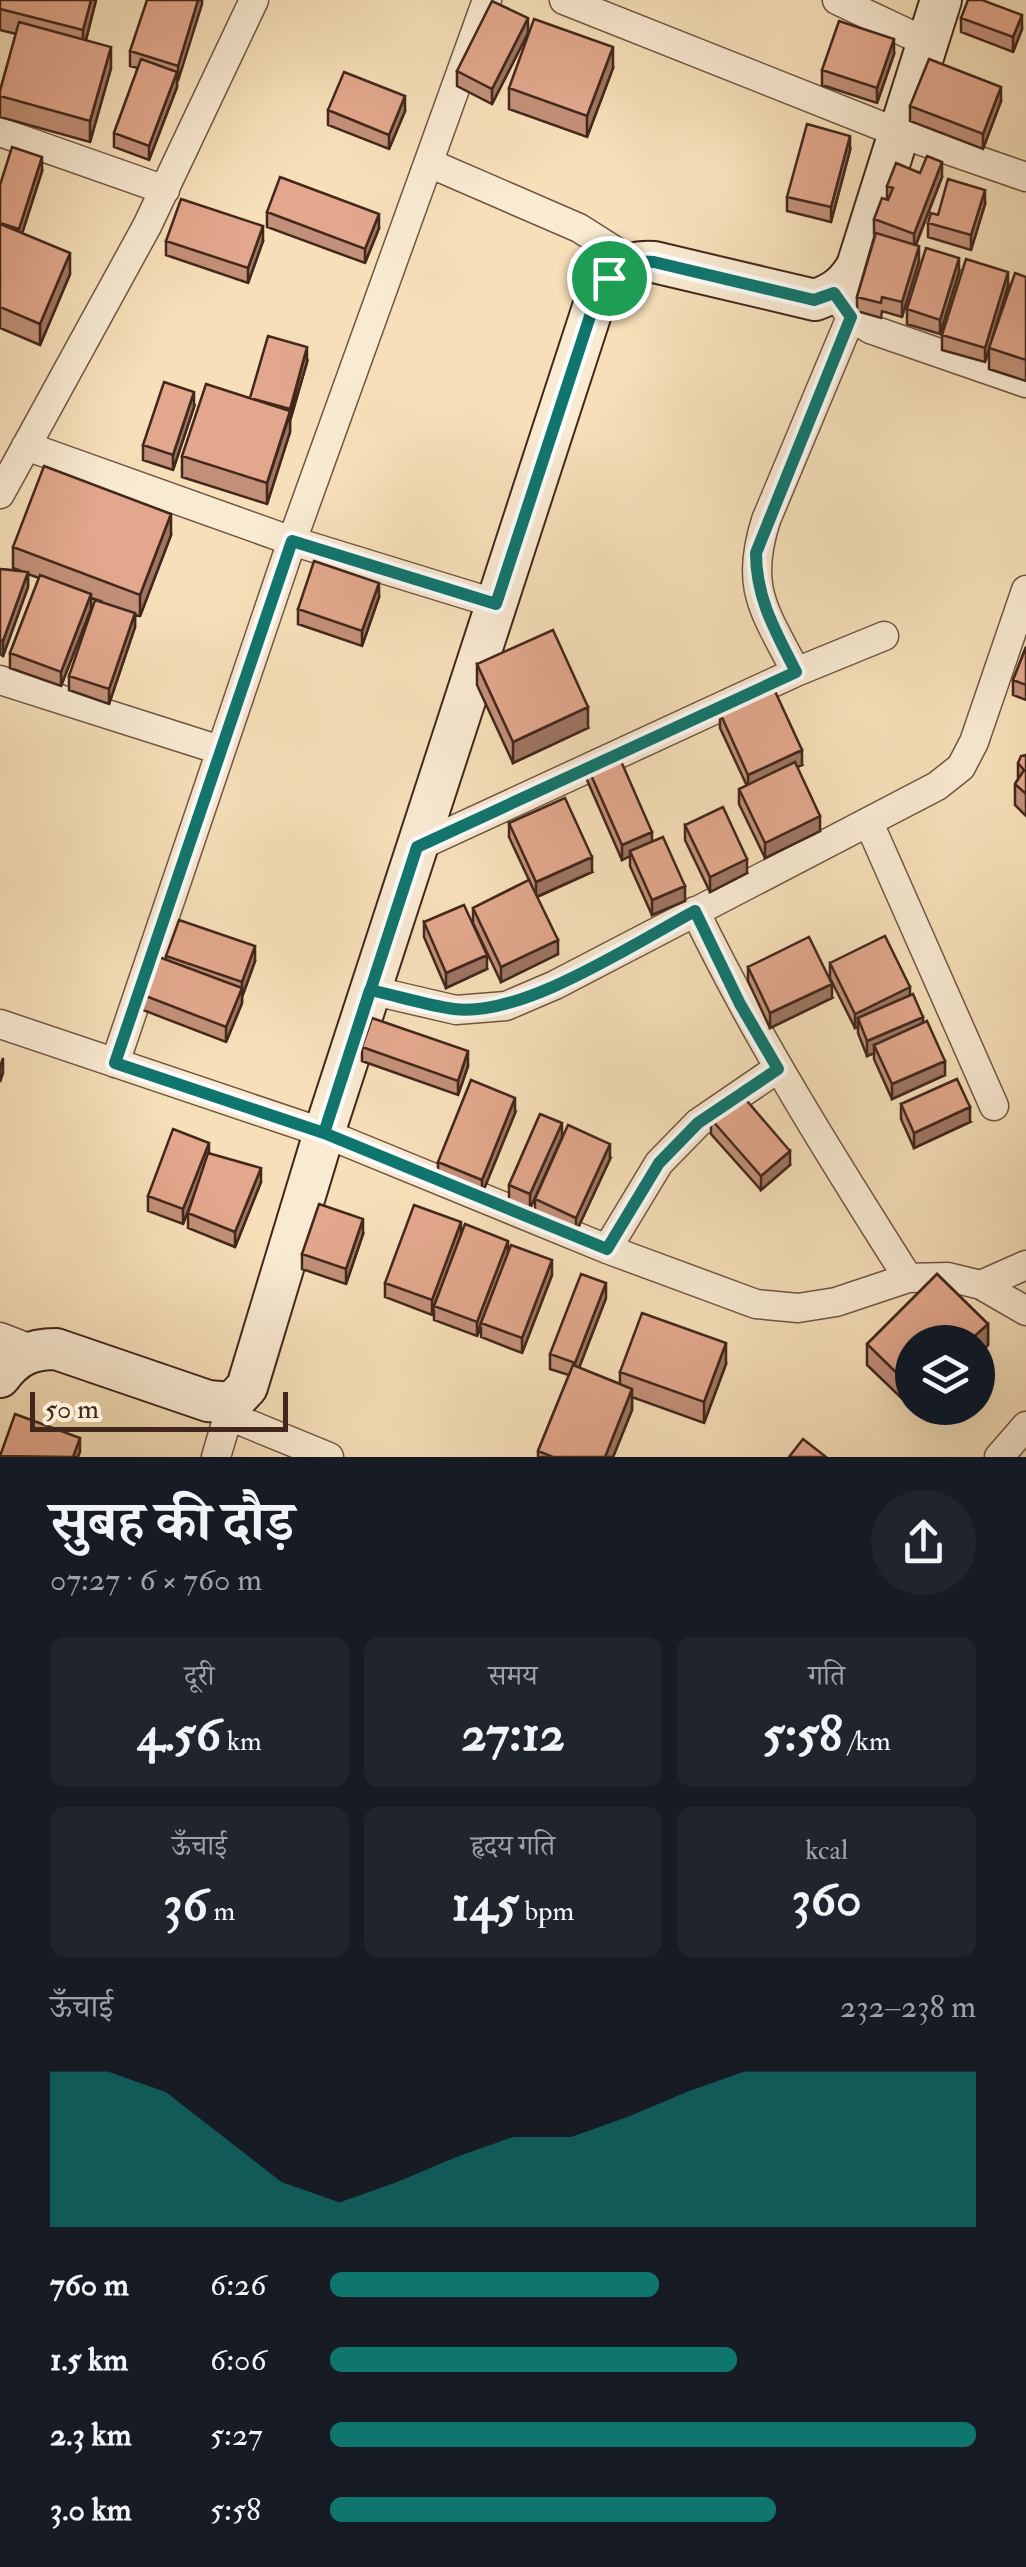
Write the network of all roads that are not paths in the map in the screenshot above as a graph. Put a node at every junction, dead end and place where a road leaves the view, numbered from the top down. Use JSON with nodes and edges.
{"nodes":[{"id":1,"x":254,"y":0,"type":"edge"},
{"id":2,"x":487,"y":0,"type":"edge"},
{"id":3,"x":564,"y":0,"type":"edge"},
{"id":4,"x":837,"y":0,"type":"edge"},
{"id":5,"x":942,"y":0,"type":"edge"},
{"id":6,"x":618,"y":10,"type":"edge"},
{"id":7,"x":928,"y":44,"type":"junction"},
{"id":8,"x":0,"y":132,"type":"edge"},
{"id":9,"x":899,"y":134,"type":"junction"},
{"id":10,"x":428,"y":163,"type":"junction"},
{"id":11,"x":1026,"y":177,"type":"edge"},
{"id":12,"x":165,"y":190,"type":"junction"},
{"id":13,"x":631,"y":261,"type":"junction"},
{"id":14,"x":843,"y":305,"type":"junction"},
{"id":15,"x":1026,"y":383,"type":"edge"},
{"id":16,"x":26,"y":446,"type":"junction"},
{"id":17,"x":0,"y":494,"type":"edge"},
{"id":18,"x":292,"y":541,"type":"junction"},
{"id":19,"x":1026,"y":590,"type":"edge"},
{"id":20,"x":496,"y":604,"type":"junction"},
{"id":21,"x":884,"y":636,"type":"dead end"},
{"id":22,"x":796,"y":672,"type":"junction"},
{"id":23,"x":0,"y":680,"type":"edge"},
{"id":24,"x":220,"y":750,"type":"junction"},
{"id":25,"x":869,"y":823,"type":"junction"},
{"id":26,"x":417,"y":847,"type":"junction"},
{"id":27,"x":695,"y":911,"type":"junction"},
{"id":28,"x":370,"y":990,"type":"junction"},
{"id":29,"x":0,"y":1024,"type":"edge"},
{"id":30,"x":115,"y":1063,"type":"junction"},
{"id":31,"x":778,"y":1069,"type":"junction"},
{"id":32,"x":994,"y":1106,"type":"dead end"},
{"id":33,"x":324,"y":1133,"type":"junction"},
{"id":34,"x":607,"y":1249,"type":"junction"},
{"id":35,"x":1026,"y":1265,"type":"edge"},
{"id":36,"x":908,"y":1278,"type":"junction"},
{"id":37,"x":981,"y":1285,"type":"junction"},
{"id":38,"x":1026,"y":1311,"type":"edge"},
{"id":39,"x":16,"y":1343,"type":"edge"},
{"id":40,"x":0,"y":1377,"type":"edge"},
{"id":41,"x":230,"y":1410,"type":"junction"},
{"id":42,"x":1026,"y":1426,"type":"edge"},
{"id":43,"x":216,"y":1457,"type":"edge"},
{"id":44,"x":328,"y":1457,"type":"edge"},
{"id":45,"x":1000,"y":1457,"type":"edge"}],
"edges":[{"from":1,"to":12,"type":"street"},
{"from":2,"to":10,"type":"street"},
{"from":3,"to":6,"type":"street"},
{"from":4,"to":7,"type":"street"},
{"from":5,"to":7,"type":"street"},
{"from":6,"to":9,"type":"street"},
{"from":7,"to":9,"type":"street"},
{"from":8,"to":12,"type":"street"},
{"from":9,"to":11,"type":"street"},
{"from":9,"to":14,"type":"street"},
{"from":10,"to":13,"type":"street"},
{"from":10,"to":18,"type":"street"},
{"from":12,"to":16,"type":"street"},
{"from":13,"to":14,"type":"street"},
{"from":13,"to":20,"type":"street"},
{"from":14,"to":15,"type":"street"},
{"from":14,"to":22,"type":"street"},
{"from":16,"to":17,"type":"street"},
{"from":16,"to":18,"type":"street"},
{"from":18,"to":20,"type":"street"},
{"from":18,"to":24,"type":"street"},
{"from":19,"to":25,"type":"street"},
{"from":20,"to":26,"type":"street"},
{"from":21,"to":22,"type":"street"},
{"from":22,"to":26,"type":"street"},
{"from":23,"to":24,"type":"street"},
{"from":24,"to":30,"type":"street"},
{"from":25,"to":27,"type":"street"},
{"from":25,"to":32,"type":"street"},
{"from":26,"to":28,"type":"street"},
{"from":27,"to":28,"type":"street"},
{"from":27,"to":31,"type":"street"},
{"from":28,"to":33,"type":"street"},
{"from":29,"to":30,"type":"street"},
{"from":30,"to":33,"type":"street"},
{"from":31,"to":34,"type":"street"},
{"from":31,"to":36,"type":"street"},
{"from":33,"to":34,"type":"street"},
{"from":33,"to":41,"type":"street"},
{"from":34,"to":36,"type":"street"},
{"from":35,"to":37,"type":"street"},
{"from":36,"to":37,"type":"street"},
{"from":37,"to":38,"type":"street"},
{"from":39,"to":40,"type":"street"},
{"from":39,"to":41,"type":"street"},
{"from":41,"to":43,"type":"street"},
{"from":41,"to":44,"type":"street"},
{"from":42,"to":45,"type":"street"}]}
